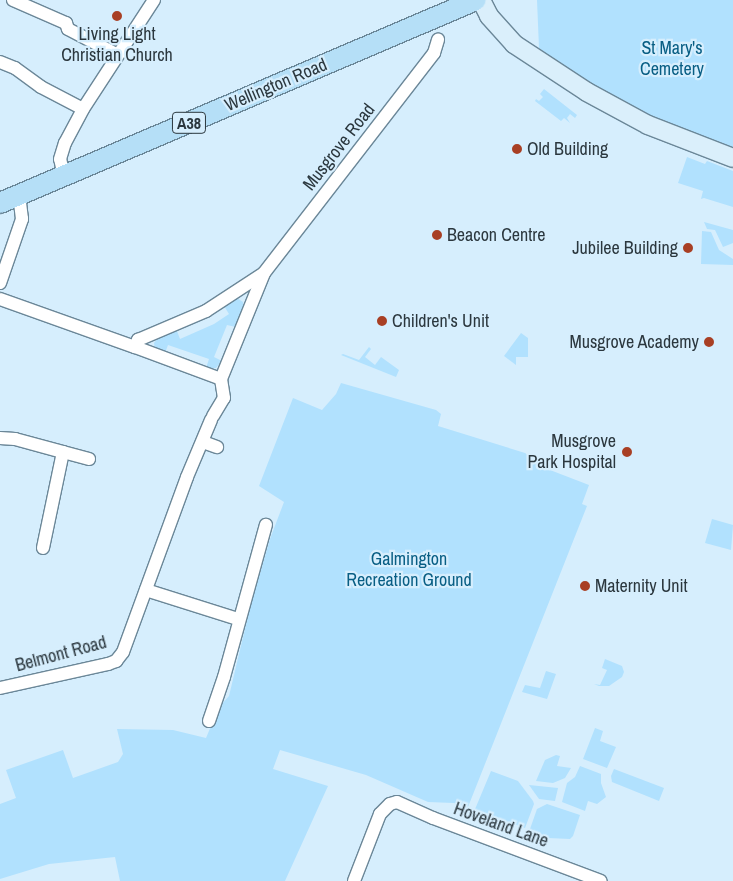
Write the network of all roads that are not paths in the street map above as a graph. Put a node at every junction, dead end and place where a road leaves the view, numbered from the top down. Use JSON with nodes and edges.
{"nodes":[{"id":1,"x":13,"y":0,"type":"edge"},
{"id":2,"x":154,"y":0,"type":"edge"},
{"id":3,"x":481,"y":0,"type":"edge"},
{"id":4,"x":469,"y":3,"type":"edge"},
{"id":5,"x":438,"y":40,"type":"dead end"},
{"id":6,"x":118,"y":55,"type":"junction"},
{"id":7,"x":0,"y":62,"type":"edge"},
{"id":8,"x":83,"y":109,"type":"junction"},
{"id":9,"x":733,"y":158,"type":"edge"},
{"id":10,"x":64,"y":176,"type":"junction"},
{"id":11,"x":19,"y":195,"type":"junction"},
{"id":12,"x":0,"y":203,"type":"edge"},
{"id":13,"x":264,"y":273,"type":"junction"},
{"id":14,"x":0,"y":283,"type":"edge"},
{"id":15,"x":0,"y":299,"type":"edge"},
{"id":16,"x":135,"y":347,"type":"junction"},
{"id":17,"x":221,"y":379,"type":"junction"},
{"id":18,"x":0,"y":438,"type":"edge"},
{"id":19,"x":203,"y":442,"type":"junction"},
{"id":20,"x":217,"y":447,"type":"dead end"},
{"id":21,"x":63,"y":452,"type":"junction"},
{"id":22,"x":195,"y":457,"type":"joint"},
{"id":23,"x":89,"y":458,"type":"dead end"},
{"id":24,"x":266,"y":525,"type":"dead end"},
{"id":25,"x":43,"y":548,"type":"dead end"},
{"id":26,"x":146,"y":590,"type":"junction"},
{"id":27,"x":238,"y":619,"type":"junction"},
{"id":28,"x":0,"y":688,"type":"edge"},
{"id":29,"x":210,"y":721,"type":"dead end"},
{"id":30,"x":354,"y":881,"type":"edge"},
{"id":31,"x":601,"y":881,"type":"edge"}],
"edges":[{"from":1,"to":6,"type":"street"},
{"from":2,"to":6,"type":"street"},
{"from":3,"to":9,"type":"street"},
{"from":4,"to":10,"type":"main road","name":"Wellington Road","number":"A38"},
{"from":5,"to":13,"type":"street","name":"Musgrove Road"},
{"from":6,"to":8,"type":"street"},
{"from":7,"to":8,"type":"street"},
{"from":8,"to":10,"type":"street"},
{"from":10,"to":11,"type":"main road","number":"A38"},
{"from":11,"to":12,"type":"main road","number":"A38"},
{"from":11,"to":14,"type":"street"},
{"from":13,"to":16,"type":"street","name":"Musgrove Road"},
{"from":13,"to":17,"type":"street","name":"Musgrove Road"},
{"from":15,"to":16,"type":"street"},
{"from":16,"to":17,"type":"street"},
{"from":17,"to":19,"type":"street","name":"Musgrove Road"},
{"from":18,"to":21,"type":"street"},
{"from":19,"to":20,"type":"street"},
{"from":19,"to":22,"type":"street","name":"Musgrove Road"},
{"from":21,"to":23,"type":"street"},
{"from":21,"to":25,"type":"street"},
{"from":22,"to":26,"type":"street","name":"Belmont Road"},
{"from":24,"to":27,"type":"street"},
{"from":26,"to":27,"type":"street"},
{"from":26,"to":28,"type":"street","name":"Belmont Road"},
{"from":27,"to":29,"type":"street"},
{"from":30,"to":31,"type":"street","name":"Hoveland Lane"}]}
